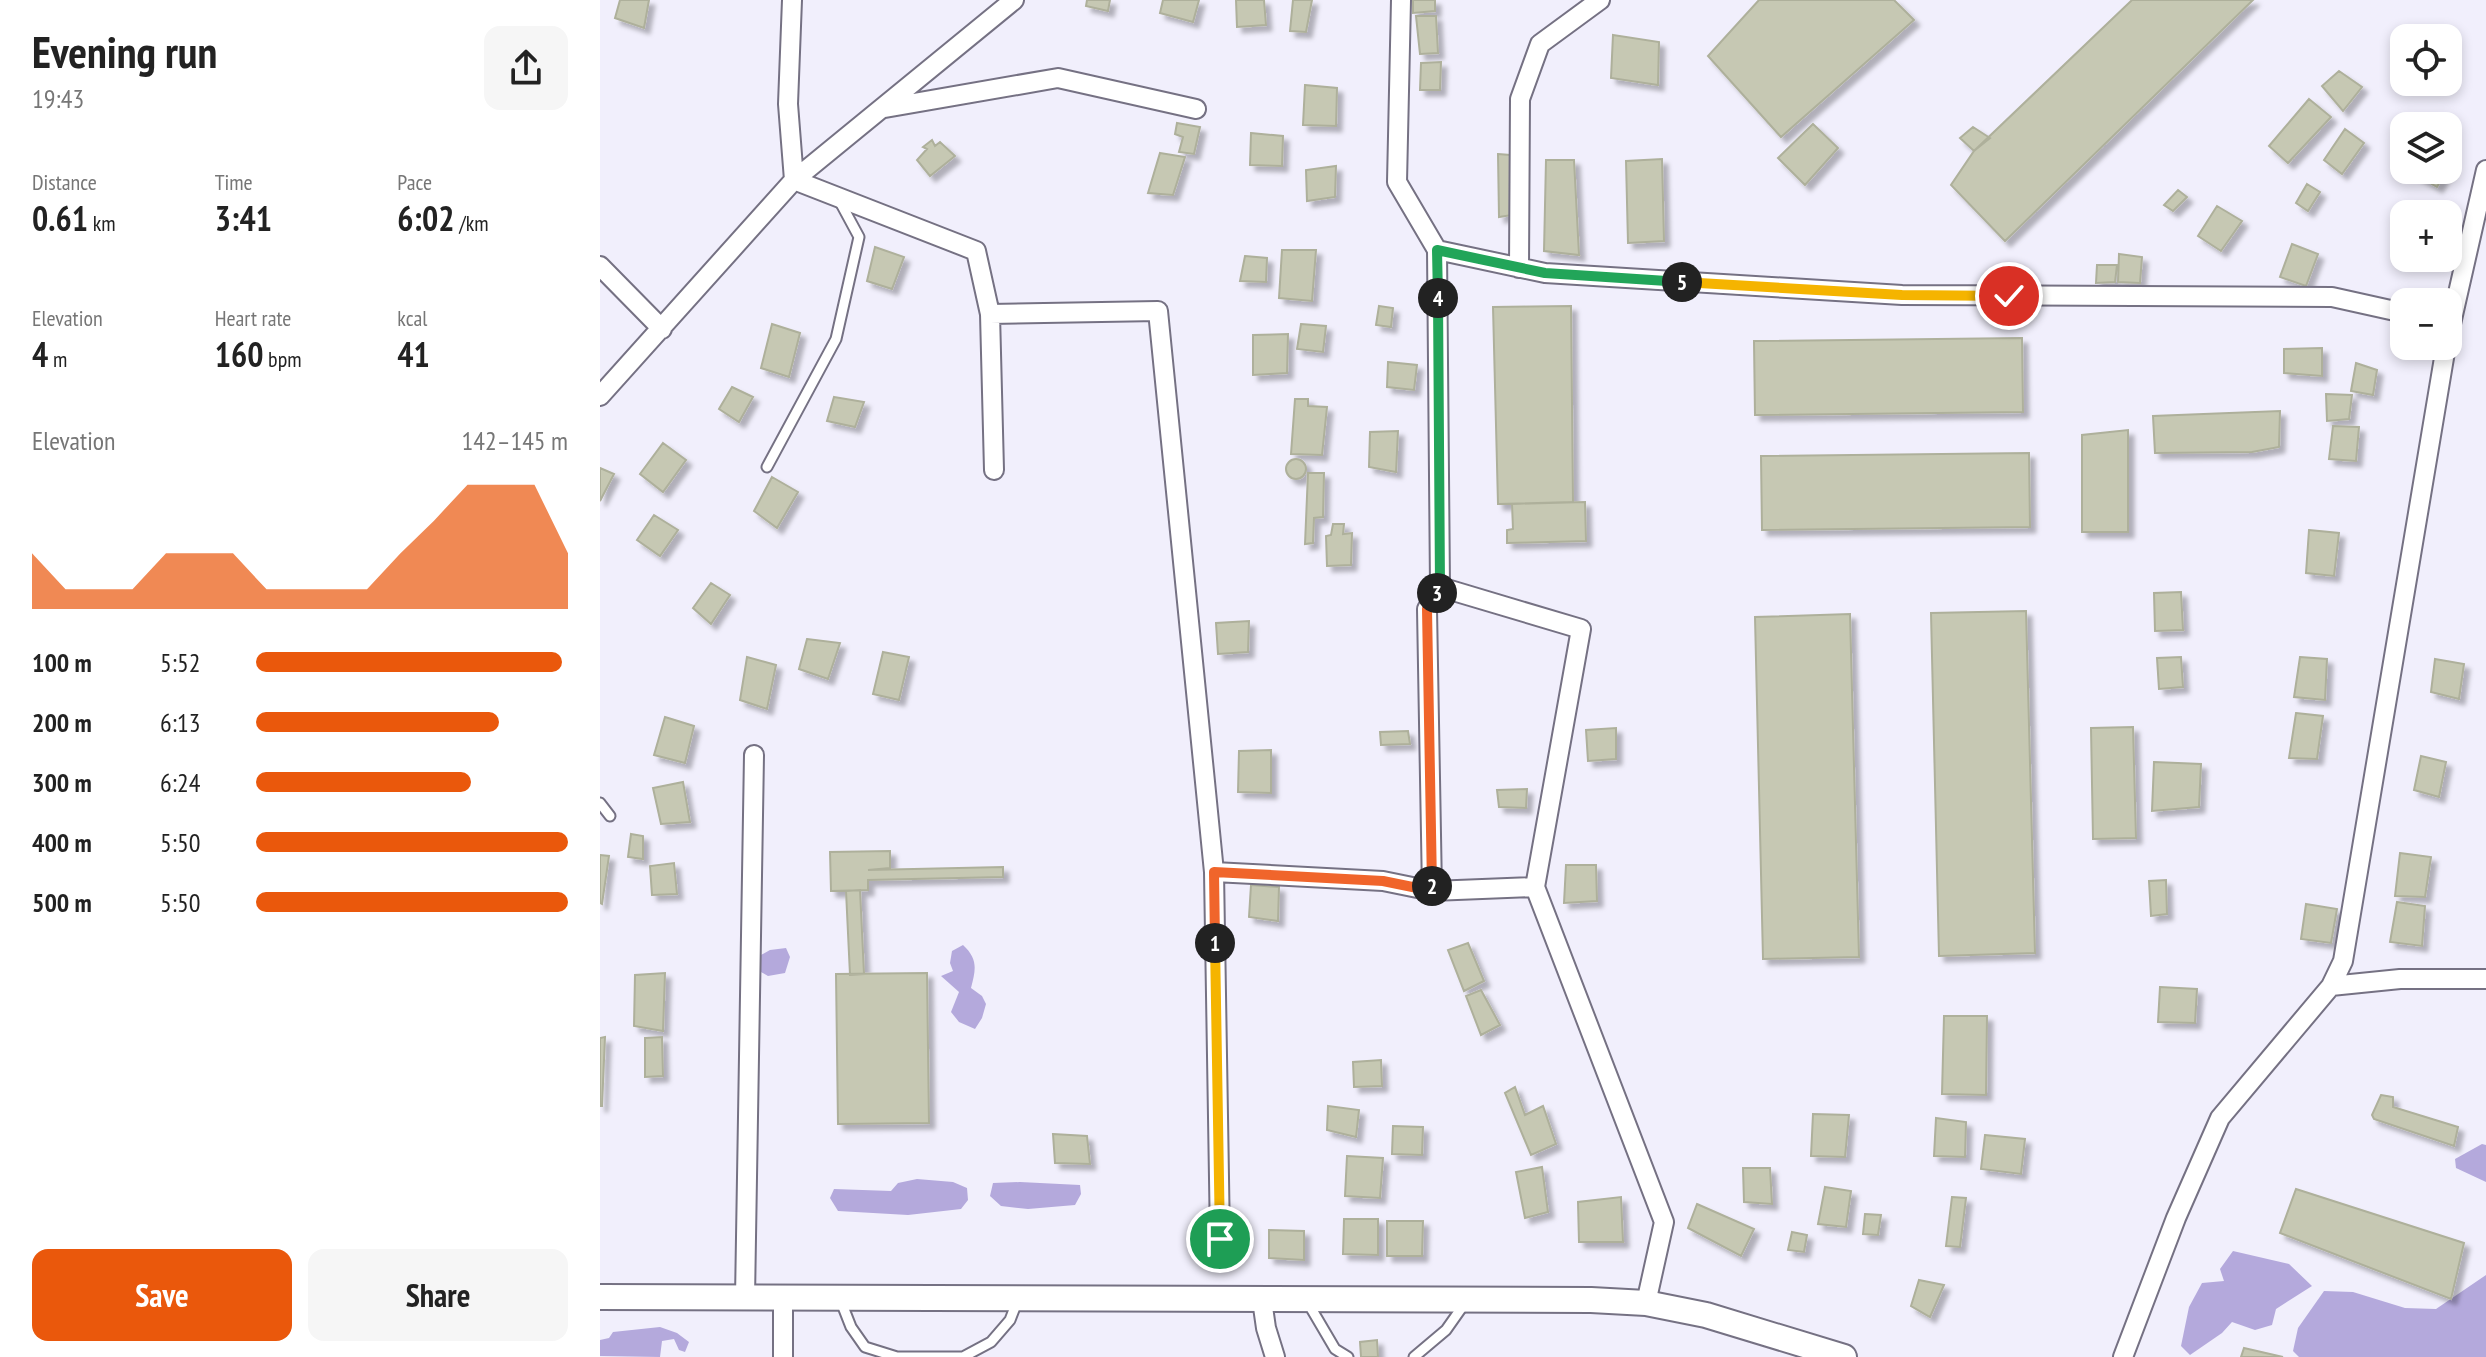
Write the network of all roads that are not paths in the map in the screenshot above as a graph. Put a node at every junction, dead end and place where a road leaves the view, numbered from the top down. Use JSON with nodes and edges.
{"nodes":[{"id":1,"x":792,"y":0,"type":"edge"},
{"id":2,"x":1014,"y":0,"type":"edge"},
{"id":3,"x":1401,"y":0,"type":"edge"},
{"id":4,"x":1600,"y":0,"type":"edge"},
{"id":5,"x":882,"y":109,"type":"junction"},
{"id":6,"x":1196,"y":109,"type":"dead end"},
{"id":7,"x":2486,"y":170,"type":"edge"},
{"id":8,"x":794,"y":180,"type":"junction"},
{"id":9,"x":1437,"y":250,"type":"junction"},
{"id":10,"x":600,"y":266,"type":"edge"},
{"id":11,"x":1519,"y":268,"type":"junction"},
{"id":12,"x":2458,"y":288,"type":"edge"},
{"id":13,"x":2390,"y":310,"type":"edge"},
{"id":14,"x":990,"y":314,"type":"junction"},
{"id":15,"x":662,"y":329,"type":"junction"},
{"id":16,"x":2444,"y":360,"type":"edge"},
{"id":17,"x":600,"y":396,"type":"edge"},
{"id":18,"x":767,"y":467,"type":"dead end"},
{"id":19,"x":994,"y":470,"type":"dead end"},
{"id":20,"x":1440,"y":587,"type":"junction"},
{"id":21,"x":754,"y":755,"type":"dead end"},
{"id":22,"x":600,"y":803,"type":"edge"},
{"id":23,"x":610,"y":816,"type":"dead end"},
{"id":24,"x":1214,"y":872,"type":"junction"},
{"id":25,"x":1535,"y":887,"type":"junction"},
{"id":26,"x":1432,"y":891,"type":"junction"},
{"id":27,"x":2486,"y":979,"type":"edge"},
{"id":28,"x":2331,"y":986,"type":"junction"},
{"id":29,"x":1220,"y":1239,"type":"dead end"},
{"id":30,"x":600,"y":1297,"type":"edge"},
{"id":31,"x":745,"y":1298,"type":"junction"},
{"id":32,"x":783,"y":1298,"type":"junction"},
{"id":33,"x":840,"y":1298,"type":"junction"},
{"id":34,"x":1018,"y":1299,"type":"junction"},
{"id":35,"x":1262,"y":1300,"type":"junction"},
{"id":36,"x":1306,"y":1300,"type":"junction"},
{"id":37,"x":1467,"y":1300,"type":"junction"},
{"id":38,"x":1646,"y":1303,"type":"junction"},
{"id":39,"x":783,"y":1357,"type":"edge"},
{"id":40,"x":1275,"y":1357,"type":"edge"},
{"id":41,"x":1348,"y":1357,"type":"edge"},
{"id":42,"x":1414,"y":1357,"type":"edge"},
{"id":43,"x":1844,"y":1357,"type":"edge"},
{"id":44,"x":2123,"y":1357,"type":"edge"}],
"edges":[{"from":1,"to":8,"type":"street"},
{"from":2,"to":5,"type":"street"},
{"from":3,"to":9,"type":"street"},
{"from":4,"to":11,"type":"street"},
{"from":5,"to":6,"type":"street"},
{"from":5,"to":8,"type":"street"},
{"from":7,"to":12,"type":"street"},
{"from":8,"to":14,"type":"street"},
{"from":8,"to":15,"type":"street"},
{"from":8,"to":18,"type":"lane"},
{"from":9,"to":11,"type":"street"},
{"from":9,"to":20,"type":"street"},
{"from":10,"to":15,"type":"street"},
{"from":11,"to":13,"type":"street"},
{"from":14,"to":19,"type":"street"},
{"from":14,"to":24,"type":"street"},
{"from":15,"to":17,"type":"street"},
{"from":16,"to":28,"type":"street"},
{"from":20,"to":25,"type":"street"},
{"from":20,"to":26,"type":"street"},
{"from":21,"to":31,"type":"street"},
{"from":22,"to":23,"type":"lane"},
{"from":24,"to":26,"type":"street"},
{"from":24,"to":29,"type":"street"},
{"from":25,"to":26,"type":"street"},
{"from":25,"to":38,"type":"street"},
{"from":27,"to":28,"type":"street"},
{"from":28,"to":44,"type":"street"},
{"from":30,"to":31,"type":"street"},
{"from":31,"to":32,"type":"street"},
{"from":32,"to":33,"type":"street"},
{"from":32,"to":39,"type":"street"},
{"from":33,"to":34,"type":"street"},
{"from":33,"to":34,"type":"lane"},
{"from":34,"to":35,"type":"street"},
{"from":35,"to":36,"type":"street"},
{"from":35,"to":40,"type":"street"},
{"from":36,"to":37,"type":"street"},
{"from":36,"to":41,"type":"lane"},
{"from":37,"to":38,"type":"street"},
{"from":37,"to":42,"type":"lane"},
{"from":38,"to":43,"type":"street"}]}
